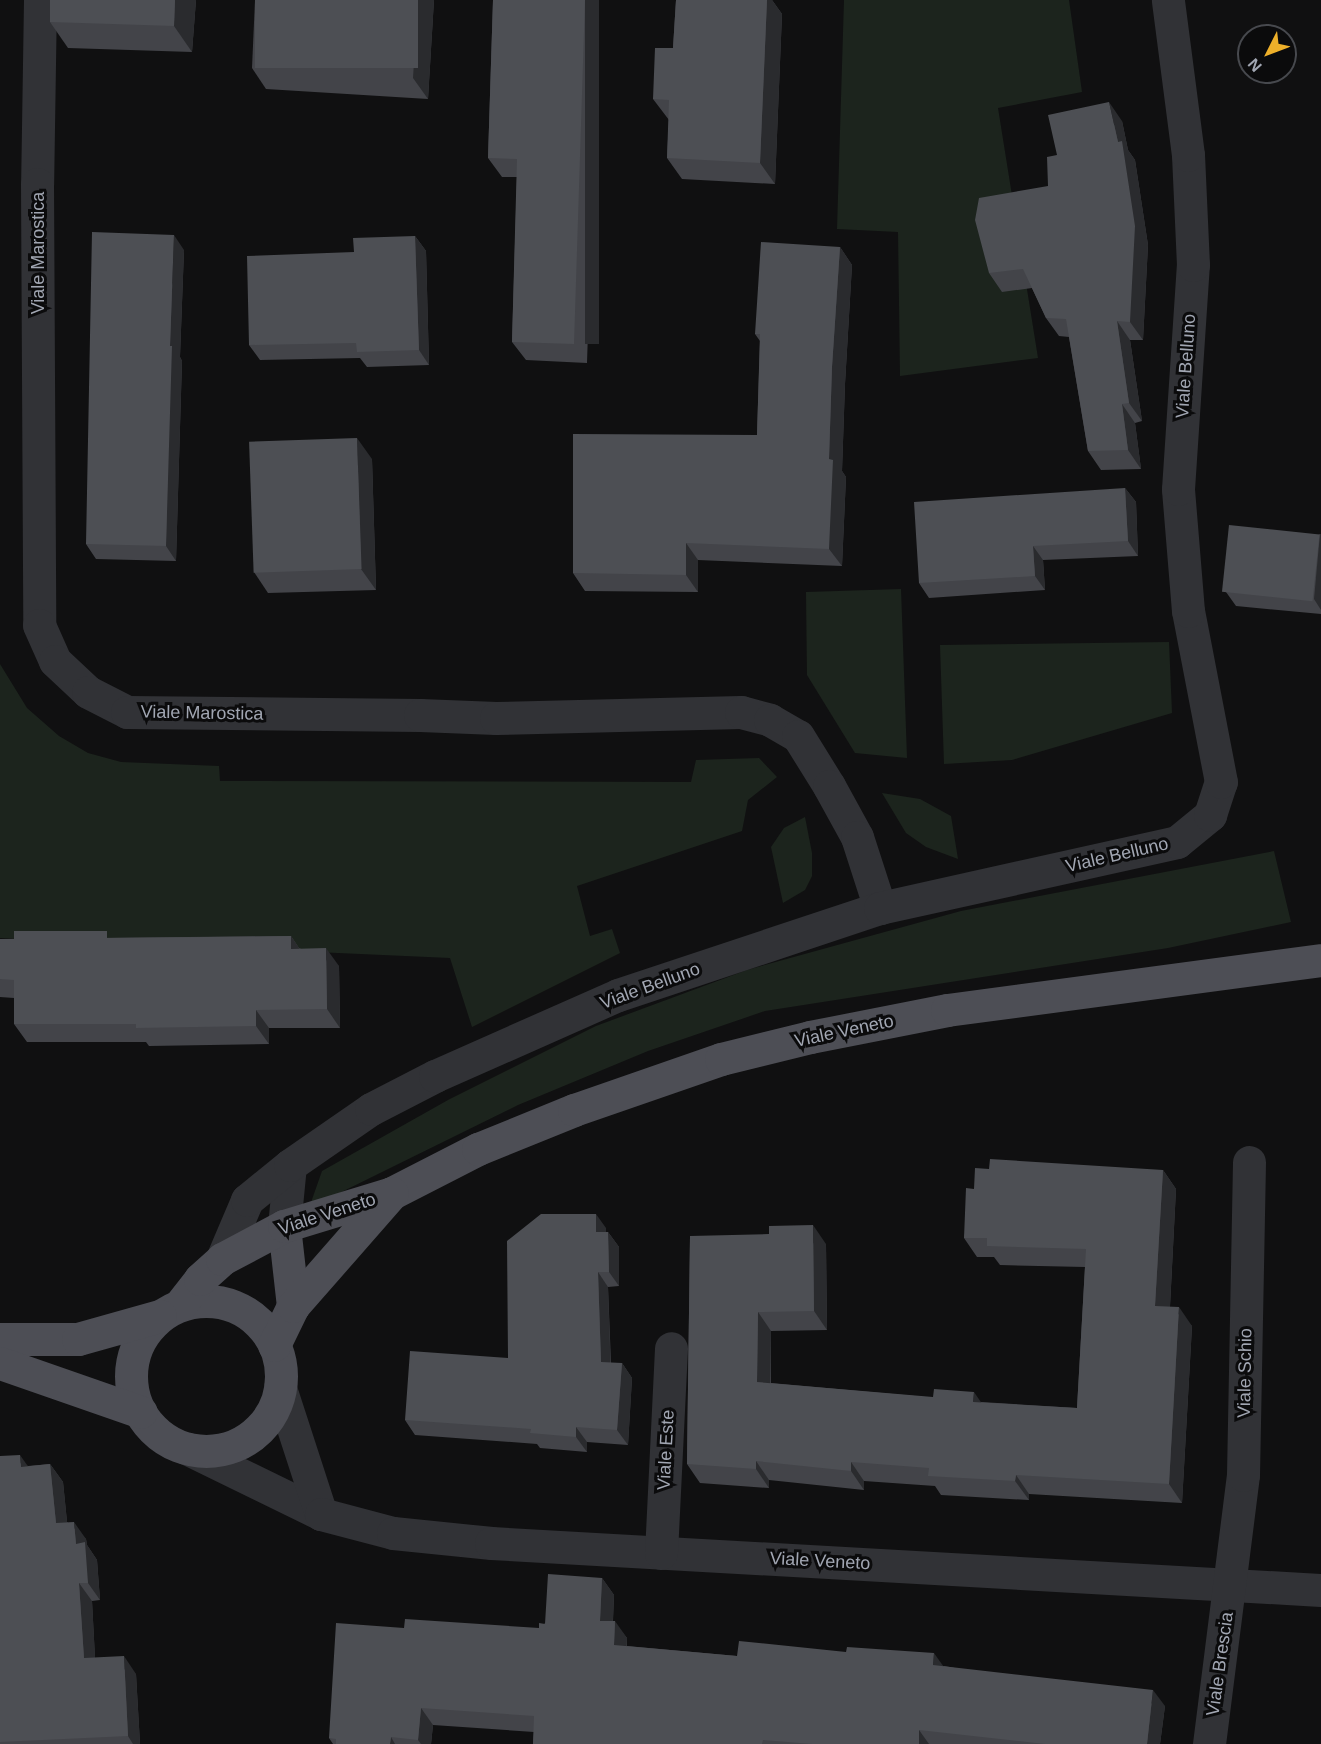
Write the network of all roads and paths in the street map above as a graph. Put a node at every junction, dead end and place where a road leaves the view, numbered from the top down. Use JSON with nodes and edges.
{"nodes":[{"id":1,"x":40,"y":0,"type":"edge"},
{"id":2,"x":1168,"y":0,"type":"edge"},
{"id":3,"x":880,"y":908,"type":"junction"},
{"id":4,"x":1321,"y":960,"type":"edge"},
{"id":5,"x":1249,"y":1162,"type":"dead end"},
{"id":6,"x":290,"y":1165,"type":"junction"},
{"id":7,"x":392,"y":1193,"type":"junction"},
{"id":8,"x":284,"y":1226,"type":"junction"},
{"id":9,"x":222,"y":1259,"type":"junction"},
{"id":10,"x":293,"y":1306,"type":"junction"},
{"id":11,"x":170,"y":1311,"type":"junction"},
{"id":12,"x":0,"y":1339,"type":"edge"},
{"id":13,"x":274,"y":1345,"type":"junction"},
{"id":14,"x":670,"y":1348,"type":"dead end"},
{"id":15,"x":0,"y":1363,"type":"edge"},
{"id":16,"x":280,"y":1388,"type":"junction"},
{"id":17,"x":141,"y":1412,"type":"junction"},
{"id":18,"x":188,"y":1449,"type":"junction"},
{"id":19,"x":321,"y":1514,"type":"junction"},
{"id":20,"x":661,"y":1553,"type":"junction"},
{"id":21,"x":1231,"y":1584,"type":"junction"},
{"id":22,"x":1321,"y":1590,"type":"edge"},
{"id":23,"x":1209,"y":1744,"type":"edge"}],
"edges":[{"from":1,"to":3,"type":"street","name":"Viale Marostica"},
{"from":2,"to":3,"type":"street","name":"Viale Belluno"},
{"from":3,"to":6,"type":"street","name":"Viale Belluno"},
{"from":4,"to":7,"type":"main road","name":"Viale Veneto"},
{"from":5,"to":21,"type":"street","name":"Viale Schio"},
{"from":6,"to":8,"type":"street"},
{"from":6,"to":9,"type":"street","name":"Viale Belluno"},
{"from":7,"to":8,"type":"main road","name":"Viale Veneto"},
{"from":7,"to":10,"type":"main road","name":"Viale Veneto"},
{"from":8,"to":9,"type":"main road","name":"Viale Veneto"},
{"from":8,"to":10,"type":"main road"},
{"from":9,"to":11,"type":"main road","name":"Viale Veneto"},
{"from":10,"to":13,"type":"main road","name":"Viale Veneto"},
{"from":11,"to":12,"type":"main road"},
{"from":11,"to":13,"type":"main road"},
{"from":11,"to":17,"type":"main road"},
{"from":13,"to":16,"type":"main road"},
{"from":14,"to":20,"type":"street","name":"Viale Este"},
{"from":15,"to":17,"type":"main road"},
{"from":16,"to":18,"type":"main road"},
{"from":16,"to":19,"type":"street"},
{"from":17,"to":18,"type":"main road"},
{"from":18,"to":19,"type":"street","name":"Viale Veneto"},
{"from":19,"to":20,"type":"street","name":"Viale Veneto"},
{"from":20,"to":21,"type":"street","name":"Viale Veneto"},
{"from":21,"to":22,"type":"street","name":"Viale Veneto"},
{"from":21,"to":23,"type":"street","name":"Viale Brescia"}]}
